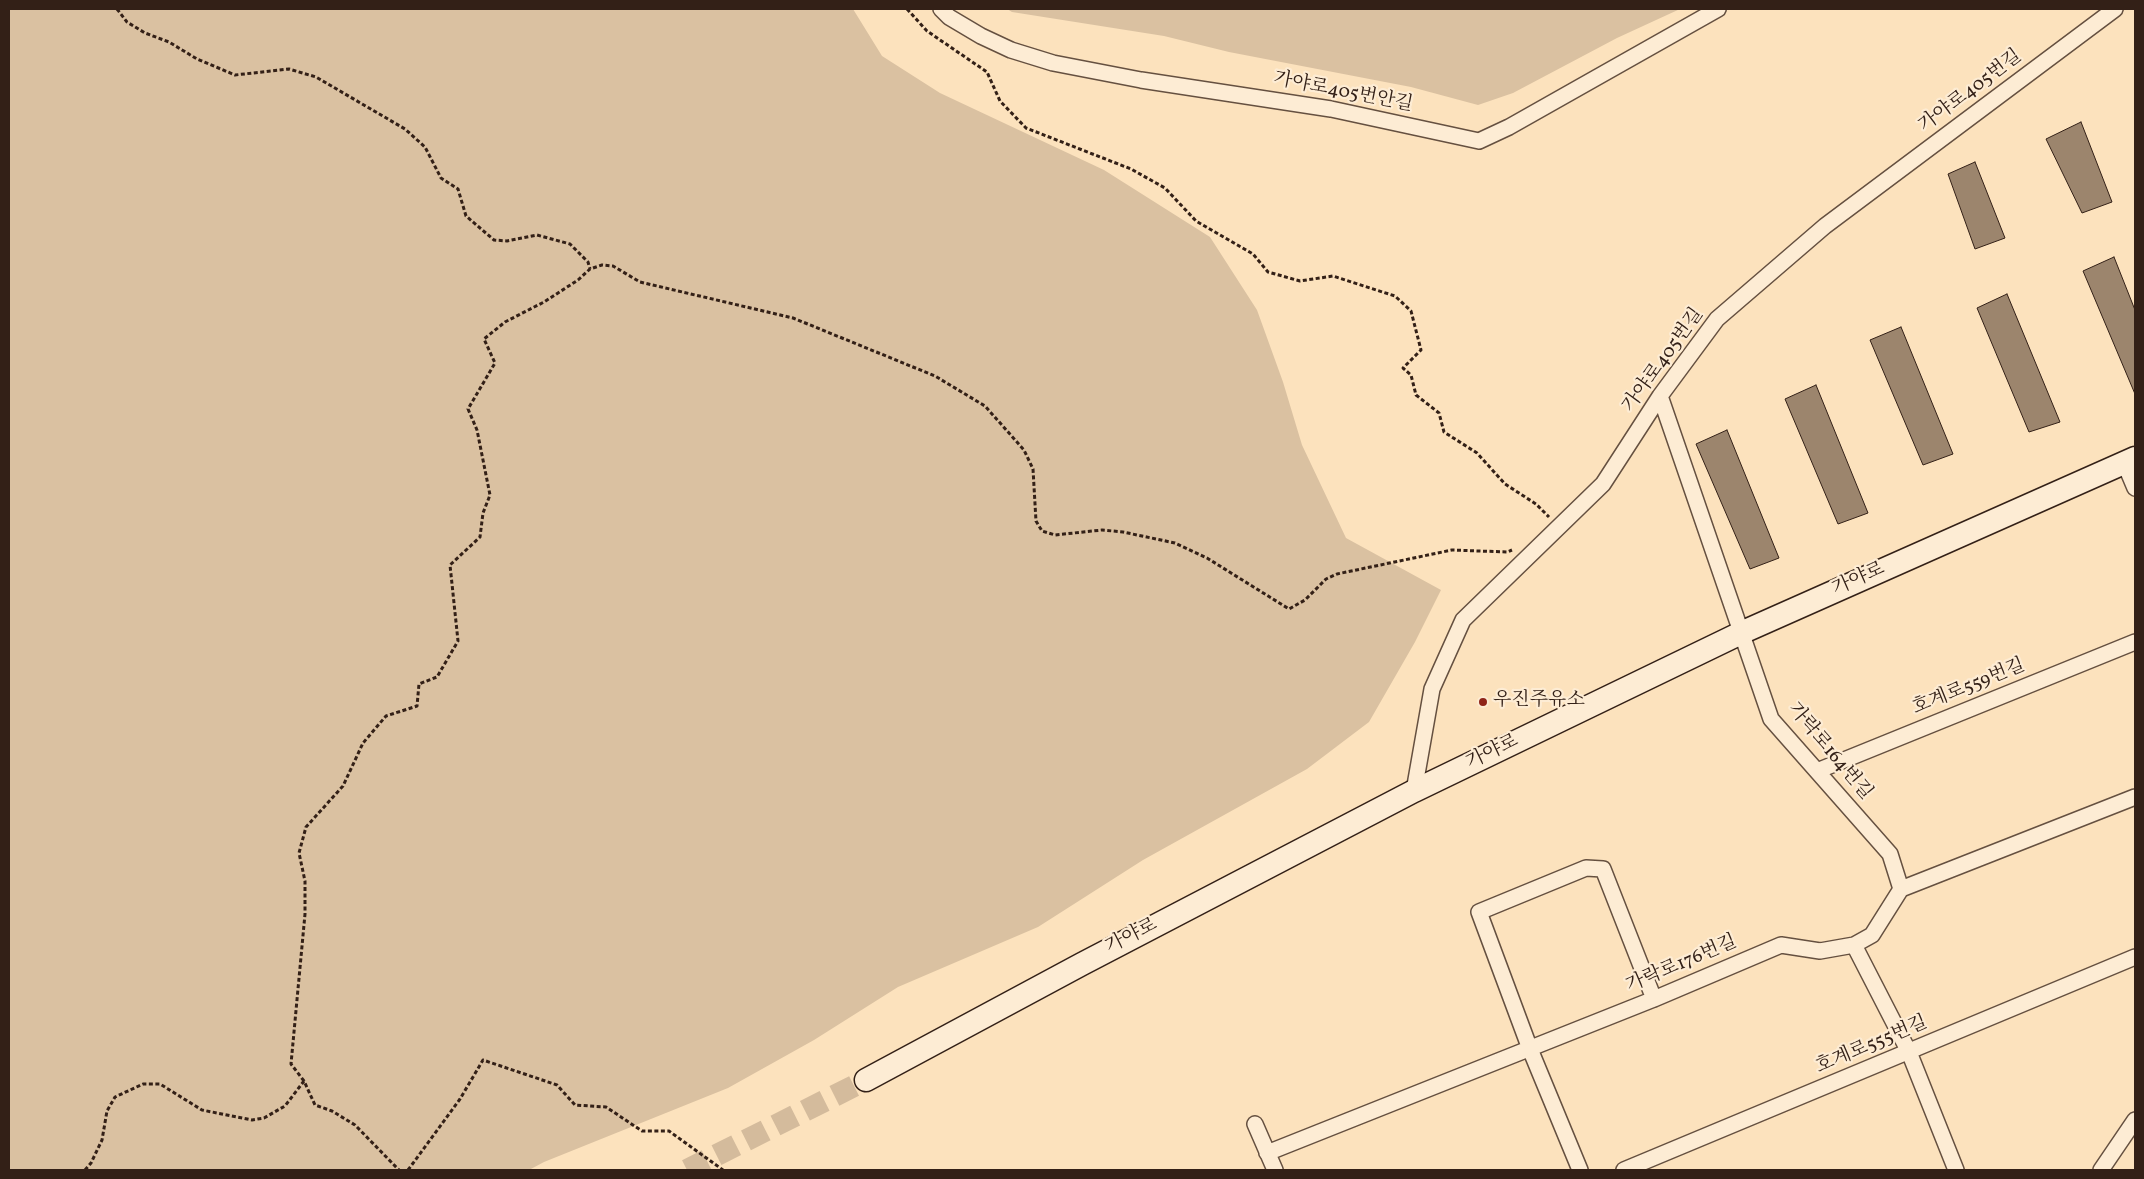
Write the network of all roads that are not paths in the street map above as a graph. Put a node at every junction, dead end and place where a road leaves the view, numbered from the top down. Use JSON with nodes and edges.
{"nodes":[{"id":1,"x":941,"y":9,"type":"edge"},
{"id":2,"x":1718,"y":9,"type":"edge"},
{"id":3,"x":2115,"y":9,"type":"edge"},
{"id":4,"x":1660,"y":396,"type":"junction"},
{"id":5,"x":2130,"y":460,"type":"edge"},
{"id":6,"x":2135,"y":488,"type":"edge"},
{"id":7,"x":1743,"y":632,"type":"junction"},
{"id":8,"x":2135,"y":642,"type":"edge"},
{"id":9,"x":1817,"y":771,"type":"junction"},
{"id":10,"x":1414,"y":792,"type":"junction"},
{"id":11,"x":2135,"y":797,"type":"edge"},
{"id":12,"x":1901,"y":889,"type":"junction"},
{"id":13,"x":1854,"y":946,"type":"junction"},
{"id":14,"x":2135,"y":957,"type":"edge"},
{"id":15,"x":1654,"y":1000,"type":"junction"},
{"id":16,"x":1530,"y":1049,"type":"junction"},
{"id":17,"x":1909,"y":1052,"type":"junction"},
{"id":18,"x":866,"y":1080,"type":"tunnel mouth"},
{"id":19,"x":2135,"y":1120,"type":"edge"},
{"id":20,"x":1255,"y":1124,"type":"dead end"},
{"id":21,"x":1267,"y":1154,"type":"junction"},
{"id":22,"x":1275,"y":1170,"type":"edge"},
{"id":23,"x":1580,"y":1170,"type":"edge"},
{"id":24,"x":1624,"y":1170,"type":"edge"},
{"id":25,"x":1956,"y":1170,"type":"edge"},
{"id":26,"x":2101,"y":1170,"type":"edge"}],
"edges":[{"from":1,"to":2,"type":"street","name":"가야로405번안길"},
{"from":3,"to":4,"type":"street","name":"가야로405번길"},
{"from":4,"to":7,"type":"street","name":"가락로164번길"},
{"from":4,"to":10,"type":"street","name":"가야로405번길"},
{"from":5,"to":6,"type":"street"},
{"from":5,"to":7,"type":"main road","name":"가야로"},
{"from":7,"to":9,"type":"street","name":"가락로164번길"},
{"from":7,"to":10,"type":"main road","name":"가야로"},
{"from":8,"to":9,"type":"street","name":"호계로559번길"},
{"from":9,"to":12,"type":"street","name":"가락로164번길"},
{"from":10,"to":18,"type":"main road","name":"가야로"},
{"from":11,"to":12,"type":"street"},
{"from":12,"to":13,"type":"street"},
{"from":13,"to":15,"type":"street","name":"가락로176번길"},
{"from":13,"to":17,"type":"street"},
{"from":14,"to":17,"type":"street","name":"호계로555번길"},
{"from":15,"to":16,"type":"street","name":"가락로176번길"},
{"from":15,"to":16,"type":"street"},
{"from":16,"to":21,"type":"street","name":"가락로176번길"},
{"from":16,"to":23,"type":"street"},
{"from":17,"to":24,"type":"street","name":"호계로555번길"},
{"from":17,"to":25,"type":"street"},
{"from":19,"to":26,"type":"street"},
{"from":20,"to":21,"type":"street"},
{"from":21,"to":22,"type":"street"}]}
